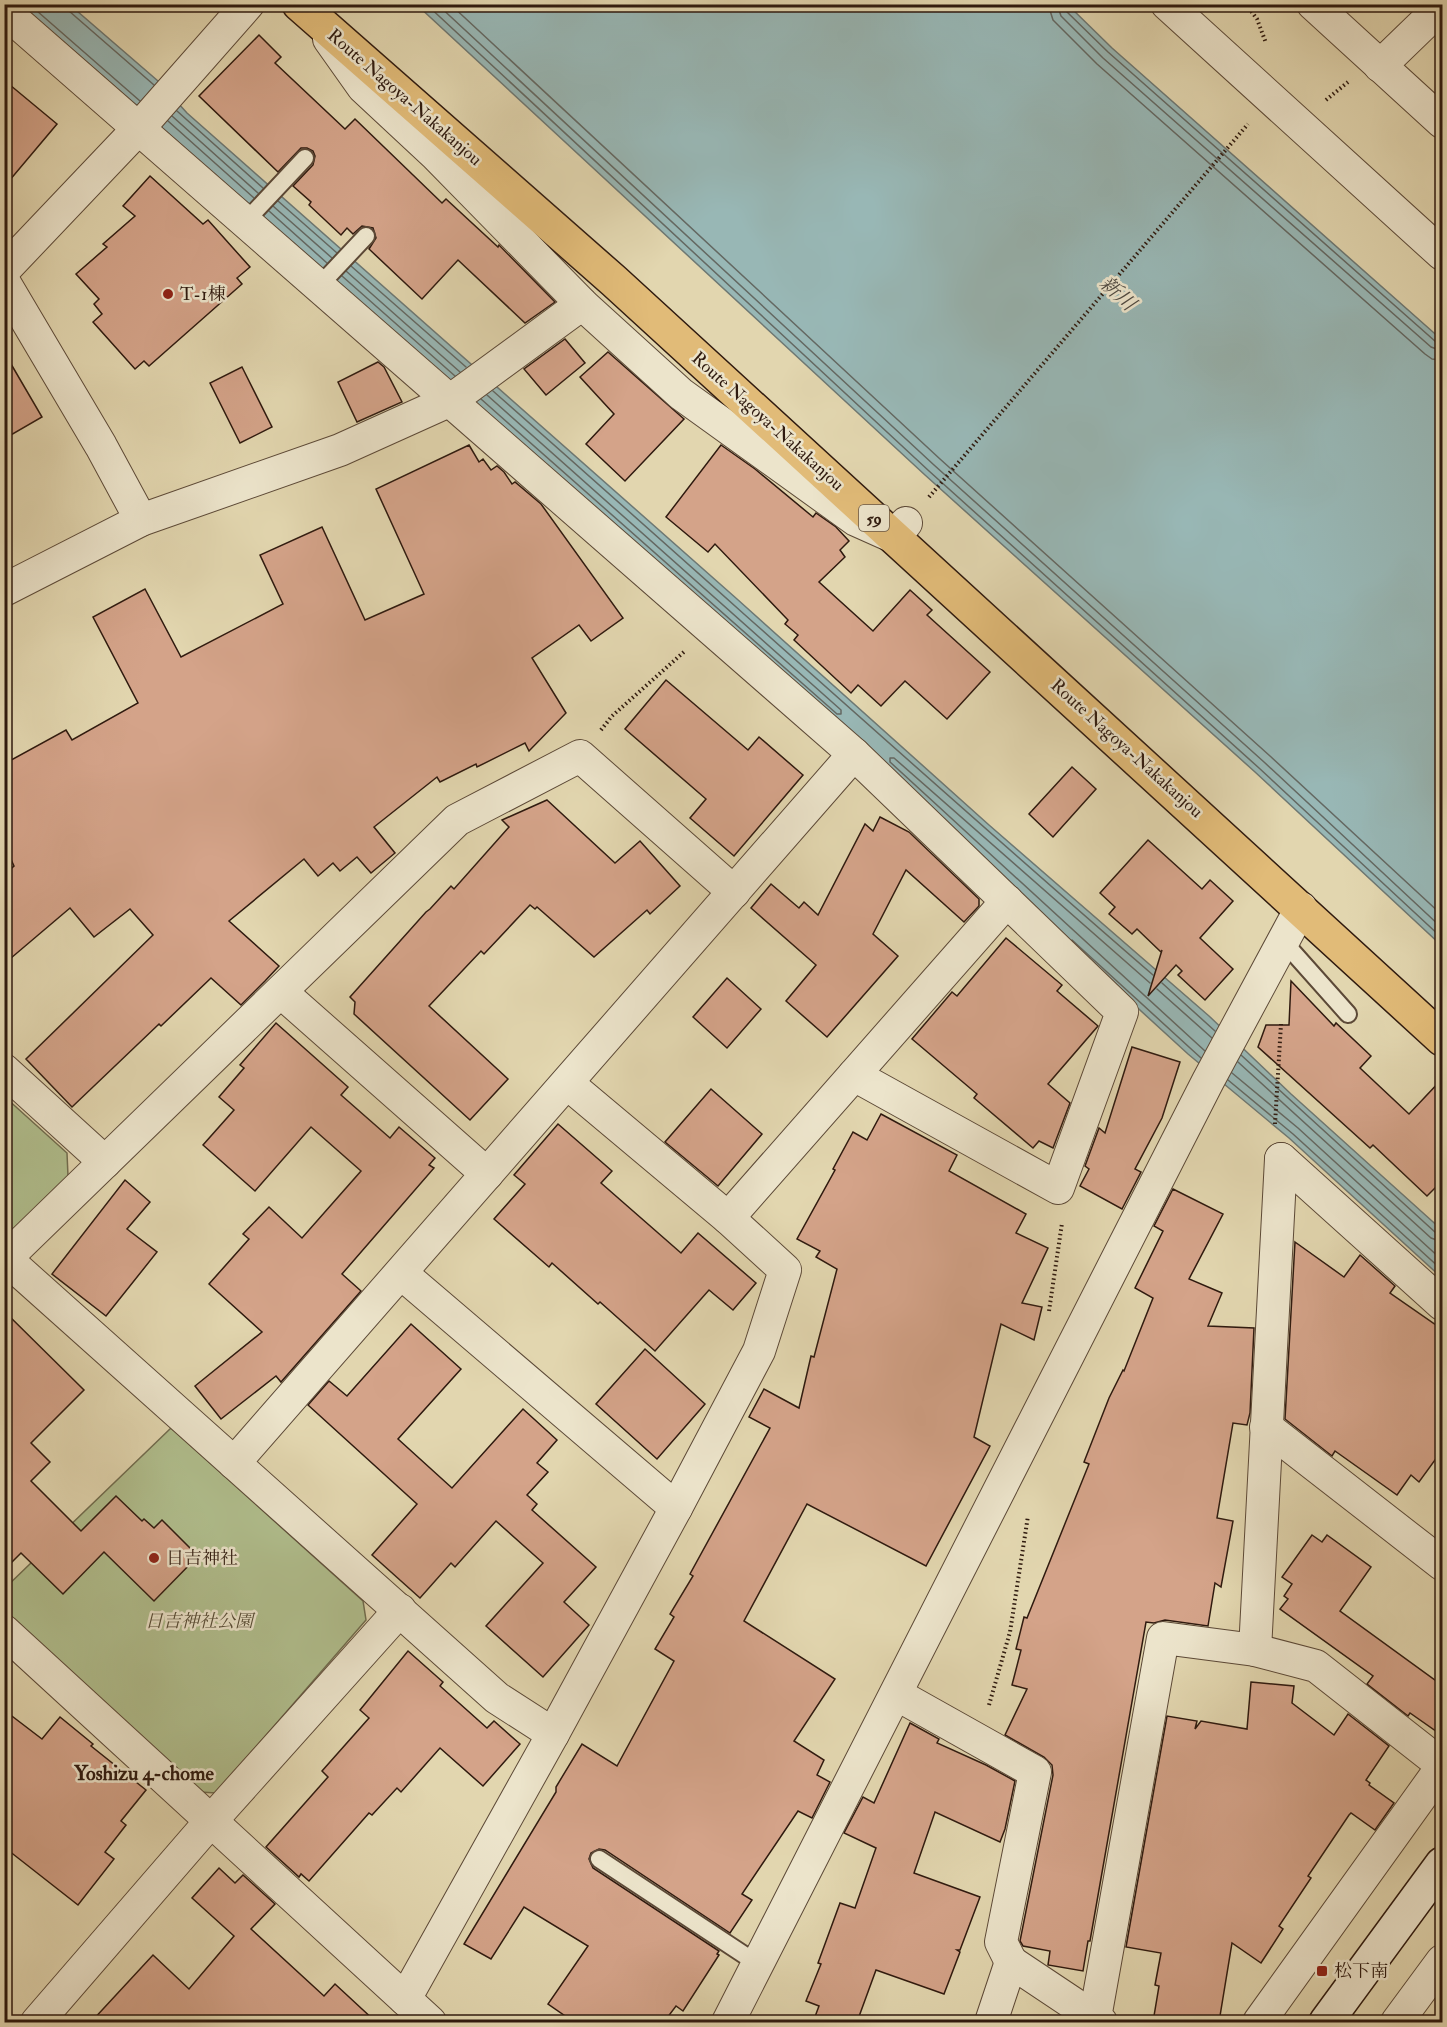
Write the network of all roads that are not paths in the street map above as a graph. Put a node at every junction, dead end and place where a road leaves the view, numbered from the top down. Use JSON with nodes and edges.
{"nodes":[{"id":1,"x":248,"y":4,"type":"edge"},
{"id":2,"x":1167,"y":4,"type":"edge"},
{"id":3,"x":1313,"y":4,"type":"edge"},
{"id":4,"x":1443,"y":6,"type":"edge"},
{"id":5,"x":4,"y":11,"type":"edge"},
{"id":6,"x":307,"y":11,"type":"edge"},
{"id":7,"x":1380,"y":66,"type":"junction"},
{"id":8,"x":1443,"y":122,"type":"edge"},
{"id":9,"x":138,"y":129,"type":"junction"},
{"id":10,"x":305,"y":158,"type":"dead end"},
{"id":11,"x":247,"y":220,"type":"junction"},
{"id":12,"x":366,"y":236,"type":"dead end"},
{"id":13,"x":1443,"y":254,"type":"edge"},
{"id":14,"x":4,"y":270,"type":"edge"},
{"id":15,"x":4,"y":282,"type":"edge"},
{"id":16,"x":320,"y":285,"type":"junction"},
{"id":17,"x":582,"y":304,"type":"junction"},
{"id":18,"x":451,"y":400,"type":"junction"},
{"id":19,"x":141,"y":520,"type":"junction"},
{"id":20,"x":900,"y":530,"type":"junction"},
{"id":21,"x":4,"y":590,"type":"edge"},
{"id":22,"x":854,"y":754,"type":"junction"},
{"id":23,"x":734,"y":892,"type":"junction"},
{"id":24,"x":1007,"y":901,"type":"junction"},
{"id":25,"x":1301,"y":908,"type":"junction"},
{"id":26,"x":1283,"y":941,"type":"junction"},
{"id":27,"x":280,"y":992,"type":"junction"},
{"id":28,"x":1348,"y":1014,"type":"dead end"},
{"id":29,"x":1443,"y":1039,"type":"edge"},
{"id":30,"x":4,"y":1070,"type":"edge"},
{"id":31,"x":854,"y":1076,"type":"junction"},
{"id":32,"x":567,"y":1083,"type":"junction"},
{"id":33,"x":105,"y":1162,"type":"junction"},
{"id":34,"x":487,"y":1174,"type":"junction"},
{"id":35,"x":728,"y":1218,"type":"junction"},
{"id":36,"x":5,"y":1259,"type":"edge"},
{"id":37,"x":401,"y":1273,"type":"junction"},
{"id":38,"x":1443,"y":1304,"type":"edge"},
{"id":39,"x":1266,"y":1427,"type":"junction"},
{"id":40,"x":234,"y":1463,"type":"junction"},
{"id":41,"x":676,"y":1508,"type":"junction"},
{"id":42,"x":1443,"y":1564,"type":"edge"},
{"id":43,"x":400,"y":1610,"type":"junction"},
{"id":44,"x":4,"y":1631,"type":"edge"},
{"id":45,"x":1255,"y":1650,"type":"junction"},
{"id":46,"x":896,"y":1694,"type":"junction"},
{"id":47,"x":553,"y":1734,"type":"junction"},
{"id":48,"x":1443,"y":1766,"type":"edge"},
{"id":49,"x":210,"y":1822,"type":"junction"},
{"id":50,"x":599,"y":1859,"type":"dead end"},
{"id":51,"x":1443,"y":1864,"type":"edge"},
{"id":52,"x":1443,"y":1960,"type":"edge"},
{"id":53,"x":1011,"y":1962,"type":"junction"},
{"id":54,"x":758,"y":1964,"type":"junction"},
{"id":55,"x":405,"y":1999,"type":"junction"},
{"id":56,"x":1098,"y":2020,"type":"edge"},
{"id":57,"x":37,"y":2022,"type":"edge"},
{"id":58,"x":430,"y":2022,"type":"edge"},
{"id":59,"x":728,"y":2022,"type":"edge"},
{"id":60,"x":991,"y":2022,"type":"edge"},
{"id":61,"x":1259,"y":2022,"type":"edge"},
{"id":62,"x":1326,"y":2022,"type":"edge"},
{"id":63,"x":1397,"y":2022,"type":"edge"}],
"edges":[{"from":1,"to":9,"type":"street"},
{"from":2,"to":13,"type":"street"},
{"from":3,"to":7,"type":"street"},
{"from":4,"to":7,"type":"street"},
{"from":5,"to":9,"type":"street"},
{"from":6,"to":17,"type":"street"},
{"from":6,"to":20,"type":"main road","name":"Route Nagoya-Nakakanjou","number":"59"},
{"from":7,"to":8,"type":"street"},
{"from":9,"to":11,"type":"street"},
{"from":9,"to":14,"type":"street"},
{"from":10,"to":11,"type":"lane"},
{"from":11,"to":16,"type":"street"},
{"from":12,"to":16,"type":"lane"},
{"from":15,"to":19,"type":"street"},
{"from":16,"to":18,"type":"street"},
{"from":17,"to":18,"type":"street"},
{"from":17,"to":20,"type":"street"},
{"from":18,"to":19,"type":"street"},
{"from":18,"to":22,"type":"street"},
{"from":19,"to":21,"type":"street"},
{"from":20,"to":25,"type":"main road","name":"Route Nagoya-Nakakanjou","number":"59"},
{"from":22,"to":23,"type":"street"},
{"from":22,"to":24,"type":"street"},
{"from":23,"to":27,"type":"street"},
{"from":23,"to":32,"type":"street"},
{"from":24,"to":31,"type":"street"},
{"from":24,"to":31,"type":"street"},
{"from":25,"to":26,"type":"street"},
{"from":25,"to":29,"type":"main road","name":"Route Nagoya-Nakakanjou","number":"59"},
{"from":26,"to":28,"type":"lane"},
{"from":26,"to":46,"type":"street"},
{"from":27,"to":33,"type":"street"},
{"from":27,"to":34,"type":"street"},
{"from":30,"to":33,"type":"street"},
{"from":31,"to":35,"type":"street"},
{"from":32,"to":34,"type":"street"},
{"from":32,"to":35,"type":"street"},
{"from":33,"to":36,"type":"street"},
{"from":34,"to":37,"type":"street"},
{"from":35,"to":41,"type":"street"},
{"from":36,"to":40,"type":"street"},
{"from":37,"to":40,"type":"street"},
{"from":37,"to":41,"type":"street"},
{"from":38,"to":39,"type":"street"},
{"from":39,"to":42,"type":"street"},
{"from":39,"to":45,"type":"street"},
{"from":40,"to":43,"type":"street"},
{"from":41,"to":47,"type":"street"},
{"from":43,"to":47,"type":"street"},
{"from":43,"to":49,"type":"street"},
{"from":44,"to":49,"type":"street"},
{"from":45,"to":48,"type":"street"},
{"from":45,"to":56,"type":"street"},
{"from":46,"to":53,"type":"street"},
{"from":46,"to":54,"type":"street"},
{"from":47,"to":55,"type":"street"},
{"from":48,"to":61,"type":"street"},
{"from":49,"to":55,"type":"street"},
{"from":49,"to":57,"type":"street"},
{"from":50,"to":54,"type":"lane"},
{"from":51,"to":62,"type":"street"},
{"from":52,"to":63,"type":"street"},
{"from":53,"to":56,"type":"street"},
{"from":53,"to":60,"type":"street"},
{"from":54,"to":59,"type":"street"},
{"from":55,"to":58,"type":"street"}]}
